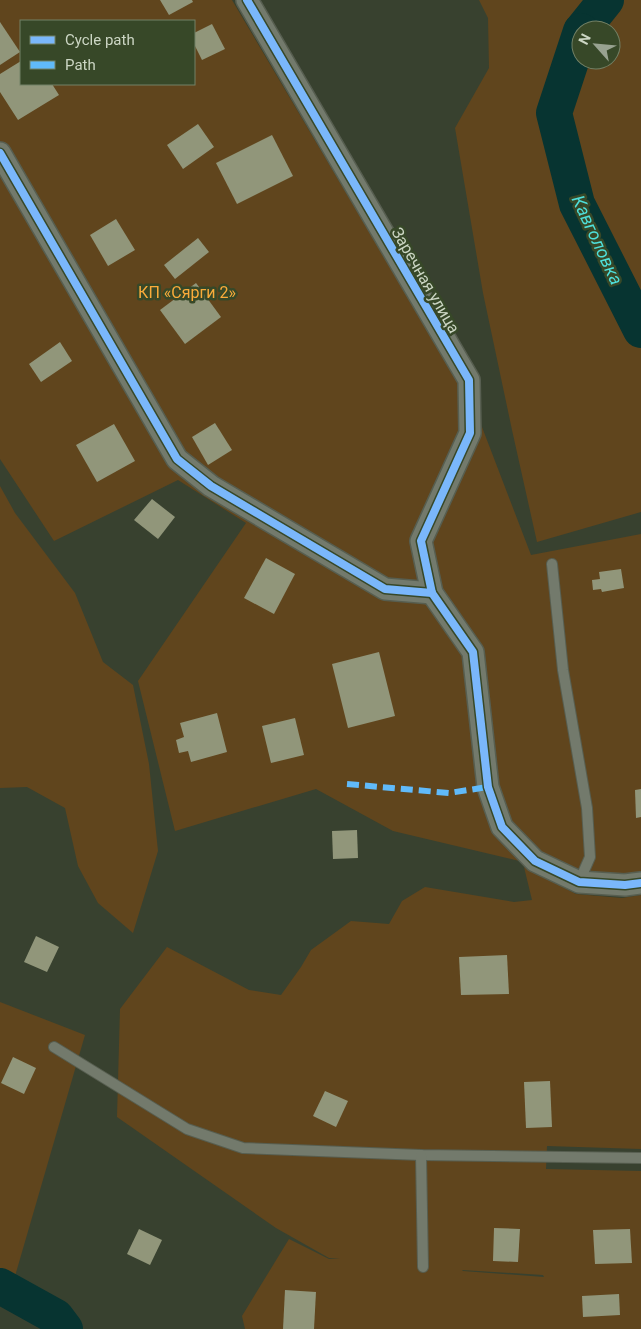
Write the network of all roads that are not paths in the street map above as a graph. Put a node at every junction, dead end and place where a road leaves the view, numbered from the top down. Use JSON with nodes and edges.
{"nodes":[{"id":1,"x":247,"y":0,"type":"edge"},
{"id":2,"x":0,"y":154,"type":"edge"},
{"id":3,"x":552,"y":564,"type":"dead end"},
{"id":4,"x":432,"y":593,"type":"junction"},
{"id":5,"x":579,"y":882,"type":"junction"},
{"id":6,"x":641,"y":883,"type":"edge"},
{"id":7,"x":54,"y":1047,"type":"dead end"},
{"id":8,"x":421,"y":1155,"type":"junction"},
{"id":9,"x":641,"y":1158,"type":"edge"},
{"id":10,"x":423,"y":1267,"type":"dead end"}],
"edges":[{"from":1,"to":4,"type":"street","name":"Заречная улица"},
{"from":2,"to":4,"type":"street"},
{"from":3,"to":5,"type":"lane"},
{"from":4,"to":5,"type":"street"},
{"from":5,"to":6,"type":"street"},
{"from":7,"to":8,"type":"lane"},
{"from":8,"to":9,"type":"lane"},
{"from":8,"to":10,"type":"lane"}]}
